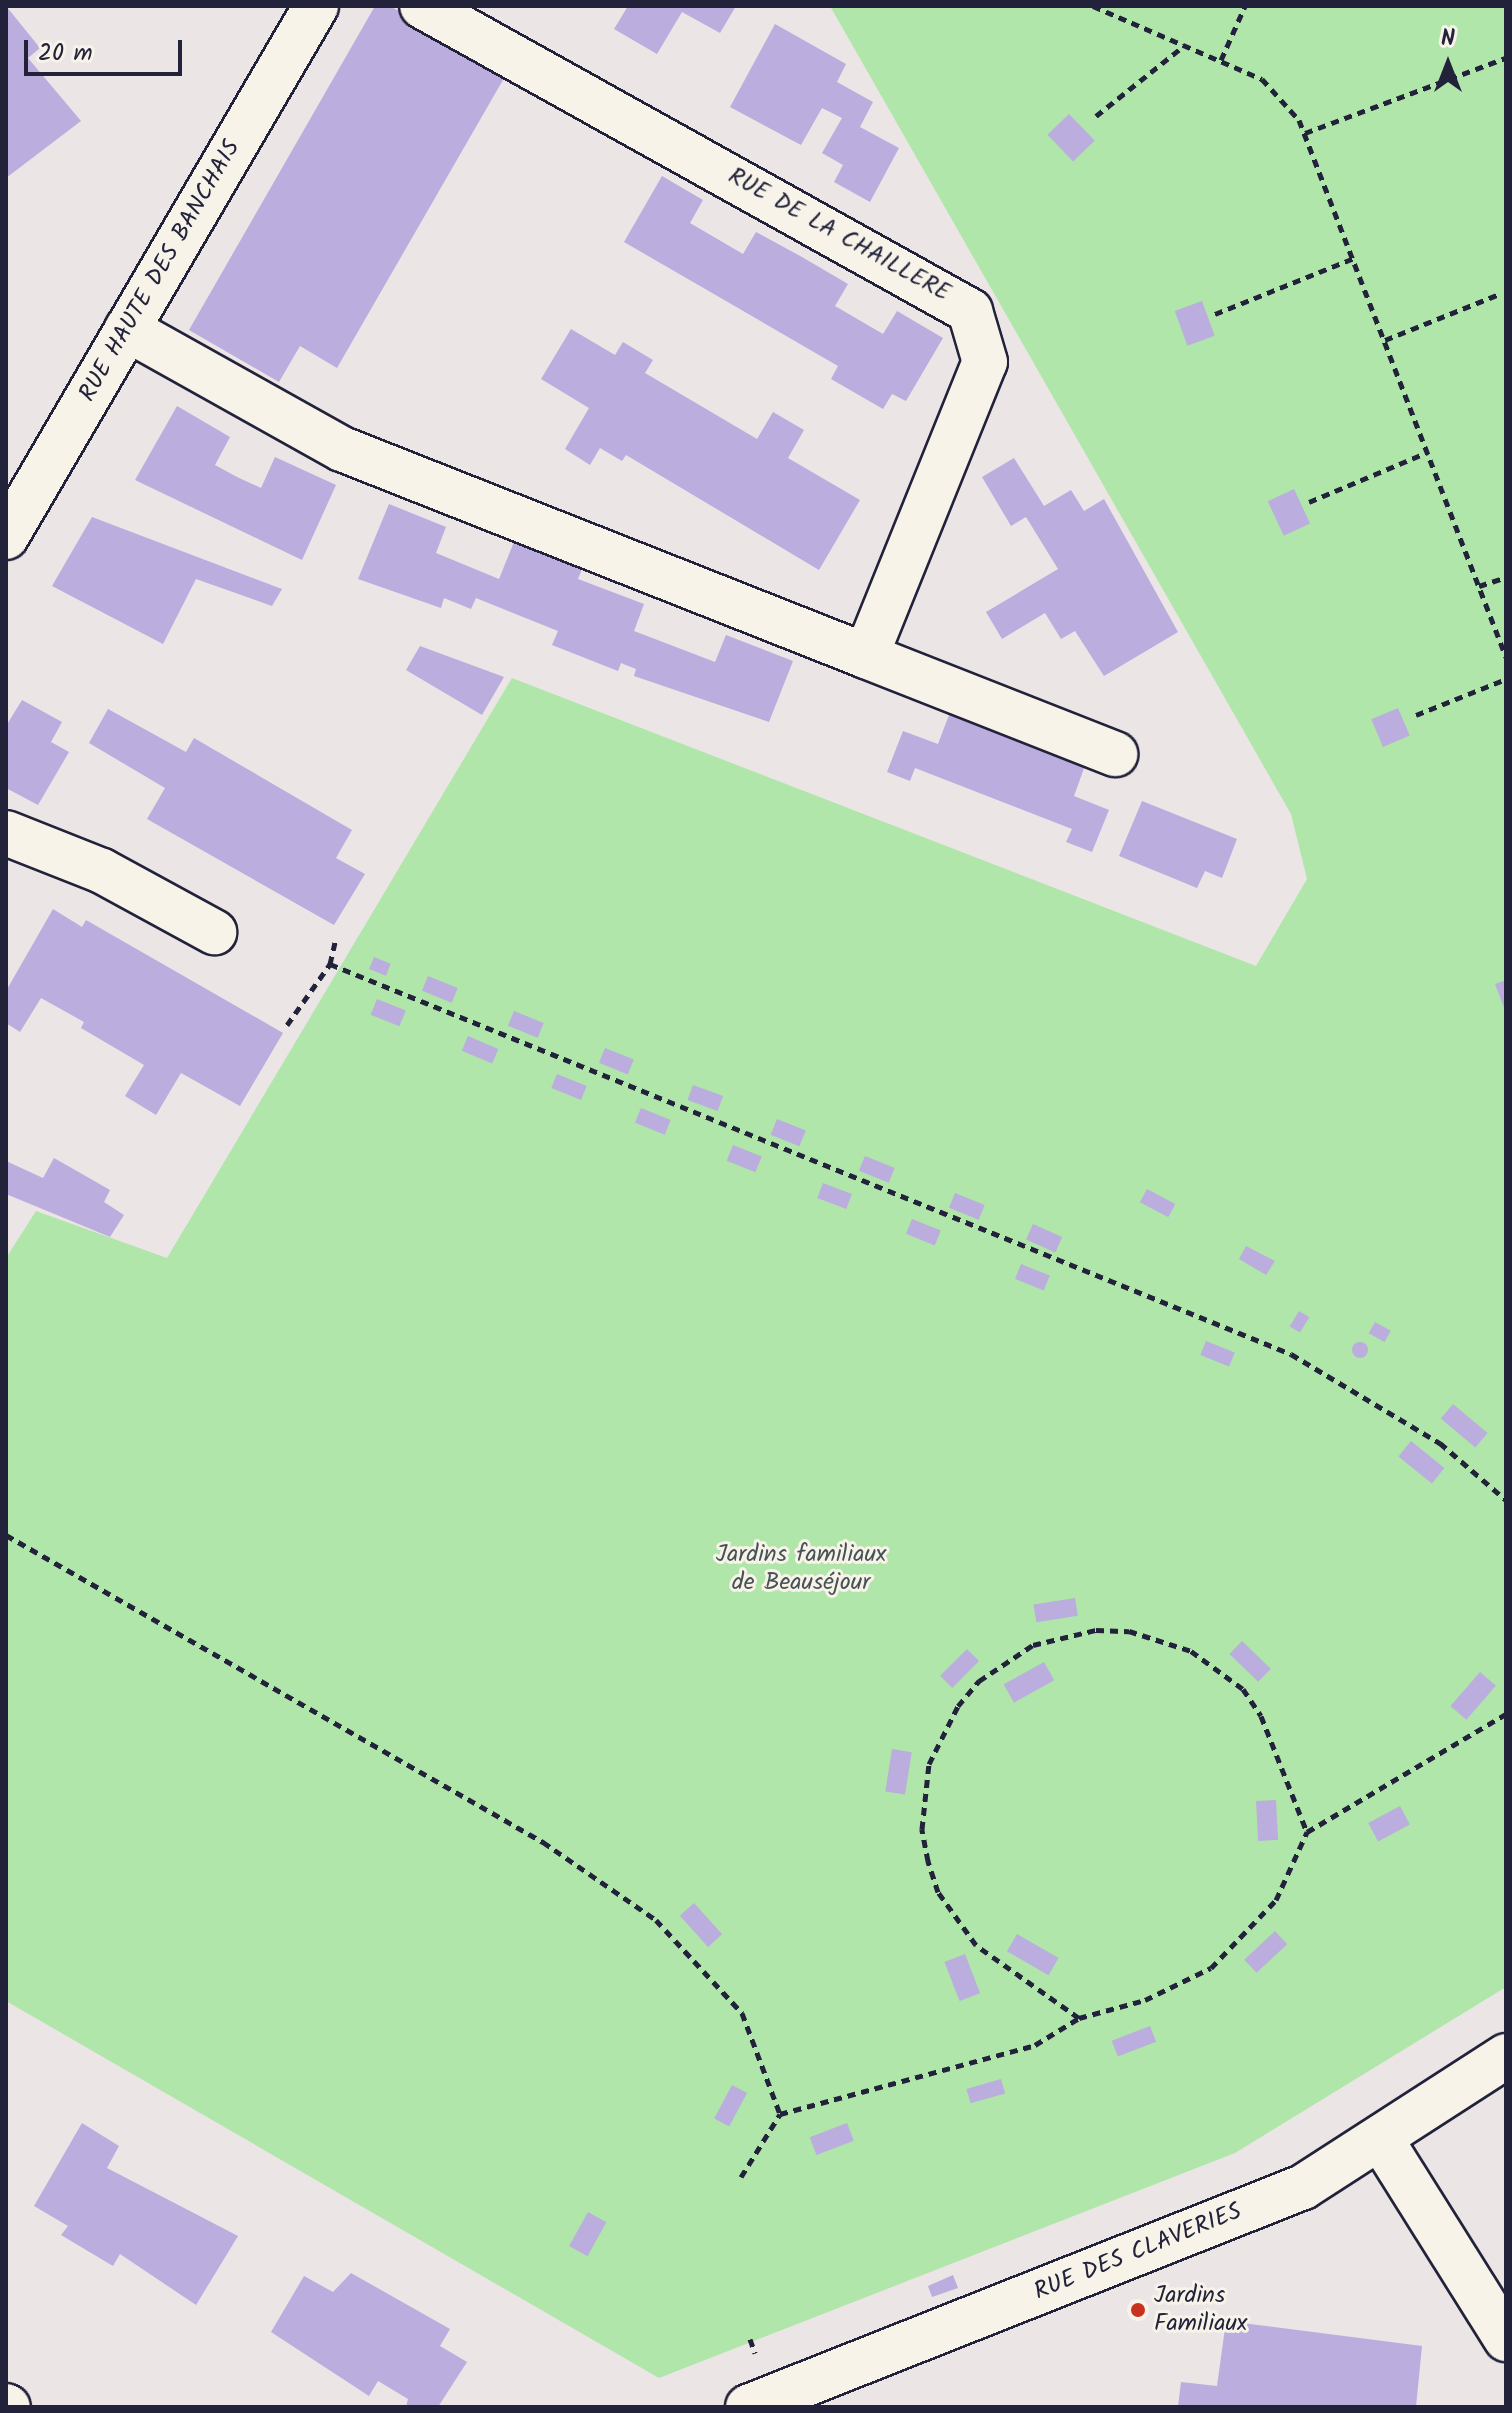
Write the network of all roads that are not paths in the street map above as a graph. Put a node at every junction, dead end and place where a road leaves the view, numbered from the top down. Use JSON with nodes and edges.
{"nodes":[{"id":1,"x":316,"y":6,"type":"edge"},
{"id":2,"x":422,"y":6,"type":"edge"},
{"id":3,"x":127,"y":329,"type":"junction"},
{"id":4,"x":6,"y":537,"type":"edge"},
{"id":5,"x":866,"y":656,"type":"junction"},
{"id":6,"x":1115,"y":754,"type":"dead end"},
{"id":7,"x":6,"y":833,"type":"edge"},
{"id":8,"x":214,"y":932,"type":"dead end"},
{"id":9,"x":1506,"y":2056,"type":"edge"},
{"id":10,"x":1382,"y":2141,"type":"junction"},
{"id":11,"x":1506,"y":2339,"type":"edge"},
{"id":12,"x":748,"y":2407,"type":"edge"}],
"edges":[{"from":1,"to":3,"type":"street","name":"RUE HAUTE DES BANCHAIS"},
{"from":2,"to":5,"type":"street","name":"RUE DE LA CHAILLERE"},
{"from":3,"to":4,"type":"street","name":"RUE HAUTE DES BANCHAIS"},
{"from":3,"to":5,"type":"street"},
{"from":5,"to":6,"type":"street"},
{"from":7,"to":8,"type":"street"},
{"from":9,"to":10,"type":"street","name":"RUE DES CLAVERIES"},
{"from":10,"to":11,"type":"street"},
{"from":10,"to":12,"type":"street","name":"RUE DES CLAVERIES"}]}
